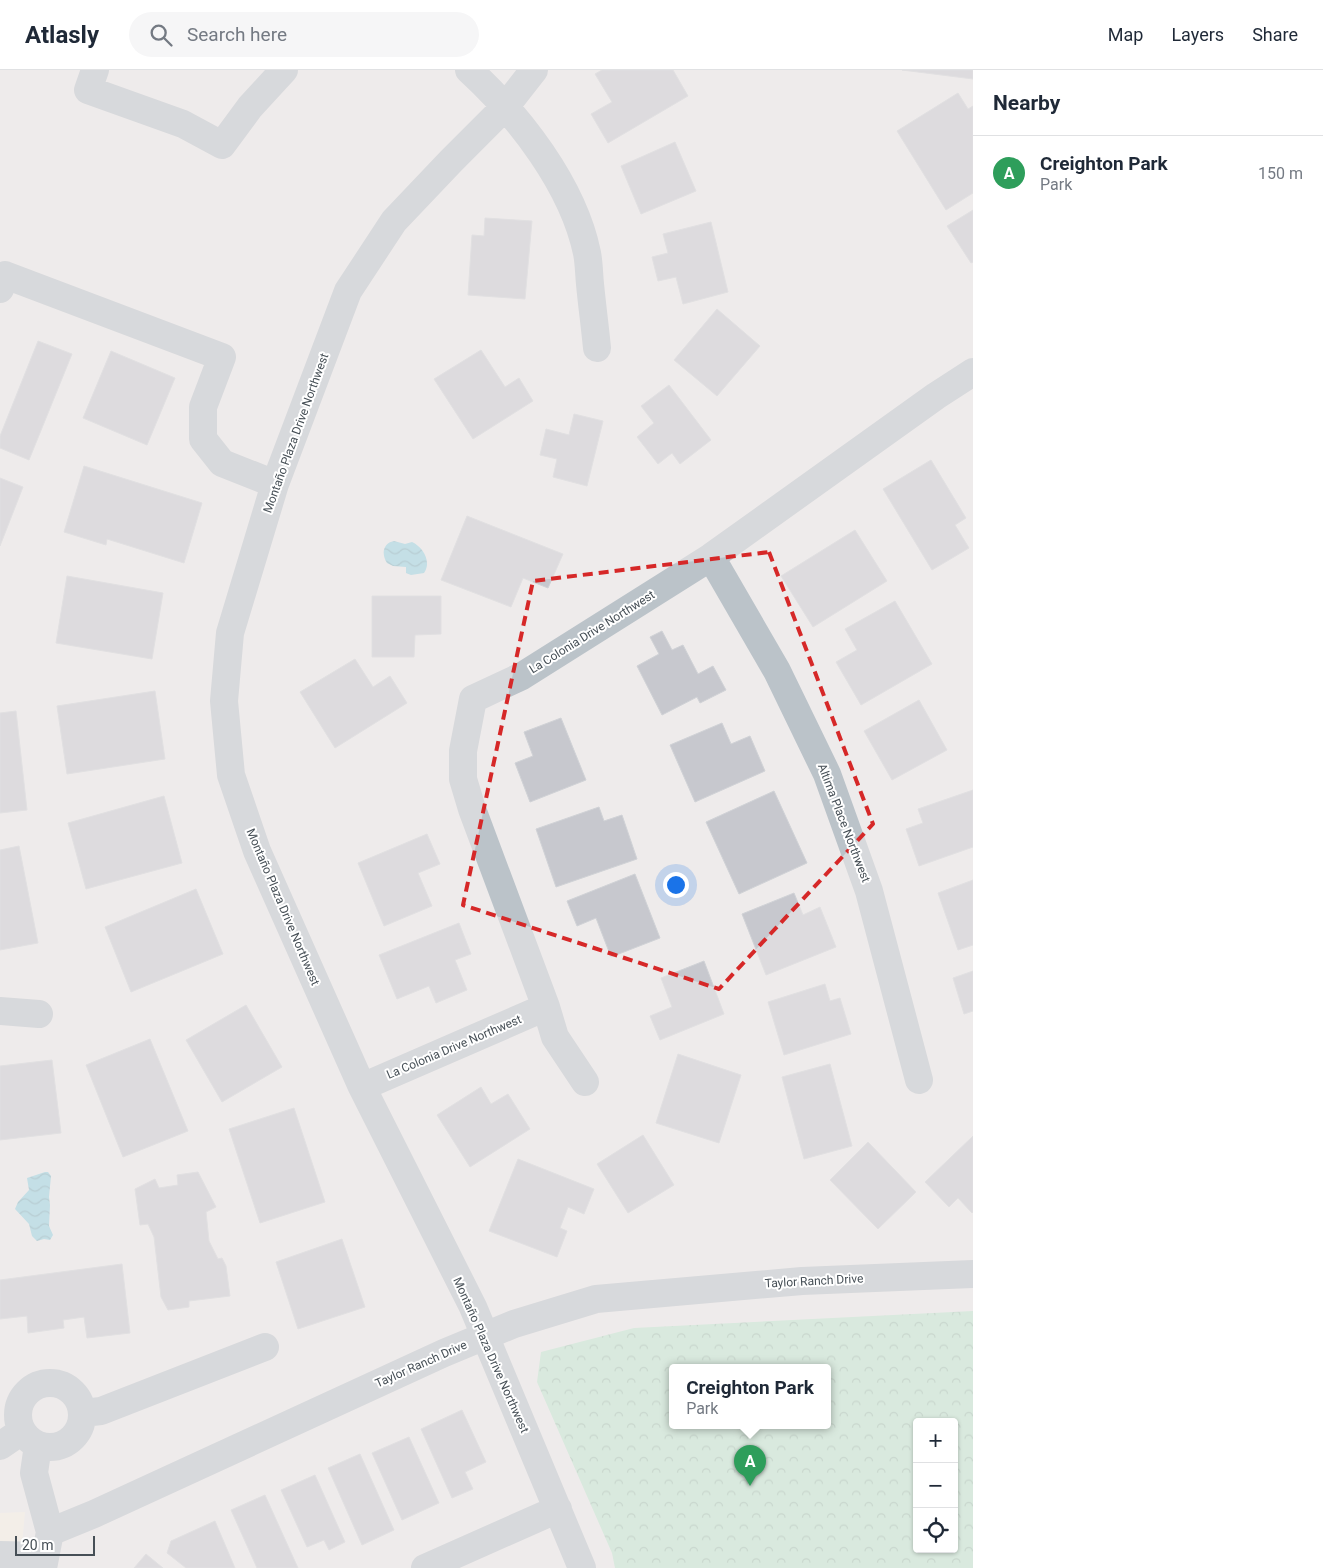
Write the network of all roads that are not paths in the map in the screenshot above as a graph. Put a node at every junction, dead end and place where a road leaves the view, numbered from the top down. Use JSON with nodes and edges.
{"nodes":[{"id":1,"x":284,"y":70,"type":"edge"},
{"id":2,"x":469,"y":70,"type":"edge"},
{"id":3,"x":534,"y":70,"type":"edge"},
{"id":4,"x":92,"y":80,"type":"edge"},
{"id":5,"x":505,"y":107,"type":"junction"},
{"id":6,"x":0,"y":289,"type":"edge"},
{"id":7,"x":597,"y":348,"type":"dead end"},
{"id":8,"x":973,"y":372,"type":"edge"},
{"id":9,"x":275,"y":484,"type":"junction"},
{"id":10,"x":711,"y":557,"type":"junction"},
{"id":11,"x":546,"y":1007,"type":"junction"},
{"id":12,"x":0,"y":1011,"type":"edge"},
{"id":13,"x":39,"y":1014,"type":"dead end"},
{"id":14,"x":919,"y":1080,"type":"dead end"},
{"id":15,"x":585,"y":1082,"type":"dead end"},
{"id":16,"x":362,"y":1086,"type":"junction"},
{"id":17,"x":973,"y":1274,"type":"edge"},
{"id":18,"x":484,"y":1336,"type":"junction"},
{"id":19,"x":265,"y":1347,"type":"dead end"},
{"id":20,"x":83,"y":1414,"type":"junction"},
{"id":21,"x":30,"y":1438,"type":"junction"},
{"id":22,"x":0,"y":1446,"type":"edge"},
{"id":23,"x":558,"y":1509,"type":"junction"},
{"id":24,"x":46,"y":1552,"type":"edge"},
{"id":25,"x":0,"y":1555,"type":"edge"},
{"id":26,"x":425,"y":1568,"type":"edge"},
{"id":27,"x":582,"y":1568,"type":"edge"}],
"edges":[{"from":1,"to":4,"type":"street"},
{"from":2,"to":5,"type":"street"},
{"from":3,"to":5,"type":"street","name":"Montaño Plaza Drive Northwest"},
{"from":5,"to":7,"type":"street"},
{"from":5,"to":9,"type":"street","name":"Montaño Plaza Drive Northwest"},
{"from":6,"to":9,"type":"street"},
{"from":8,"to":10,"type":"street","name":"La Colonia Drive Northwest"},
{"from":9,"to":16,"type":"street","name":"Montaño Plaza Drive Northwest"},
{"from":10,"to":11,"type":"street","name":"La Colonia Drive Northwest"},
{"from":10,"to":14,"type":"street","name":"Altima Place Northwest"},
{"from":11,"to":15,"type":"street","name":"La Colonia Drive Northwest"},
{"from":11,"to":16,"type":"street","name":"La Colonia Drive Northwest"},
{"from":12,"to":13,"type":"street"},
{"from":16,"to":18,"type":"street","name":"Montaño Plaza Drive Northwest"},
{"from":17,"to":18,"type":"street","name":"Taylor Ranch Drive"},
{"from":18,"to":23,"type":"street","name":"Montaño Plaza Drive Northwest"},
{"from":18,"to":24,"type":"street","name":"Taylor Ranch Drive"},
{"from":19,"to":20,"type":"street"},
{"from":20,"to":21,"type":"street"},
{"from":20,"to":21,"type":"street"},
{"from":21,"to":22,"type":"street"},
{"from":21,"to":24,"type":"street"},
{"from":23,"to":26,"type":"street"},
{"from":23,"to":27,"type":"street","name":"Montaño Plaza Drive Northwest"},
{"from":24,"to":25,"type":"street"}]}
